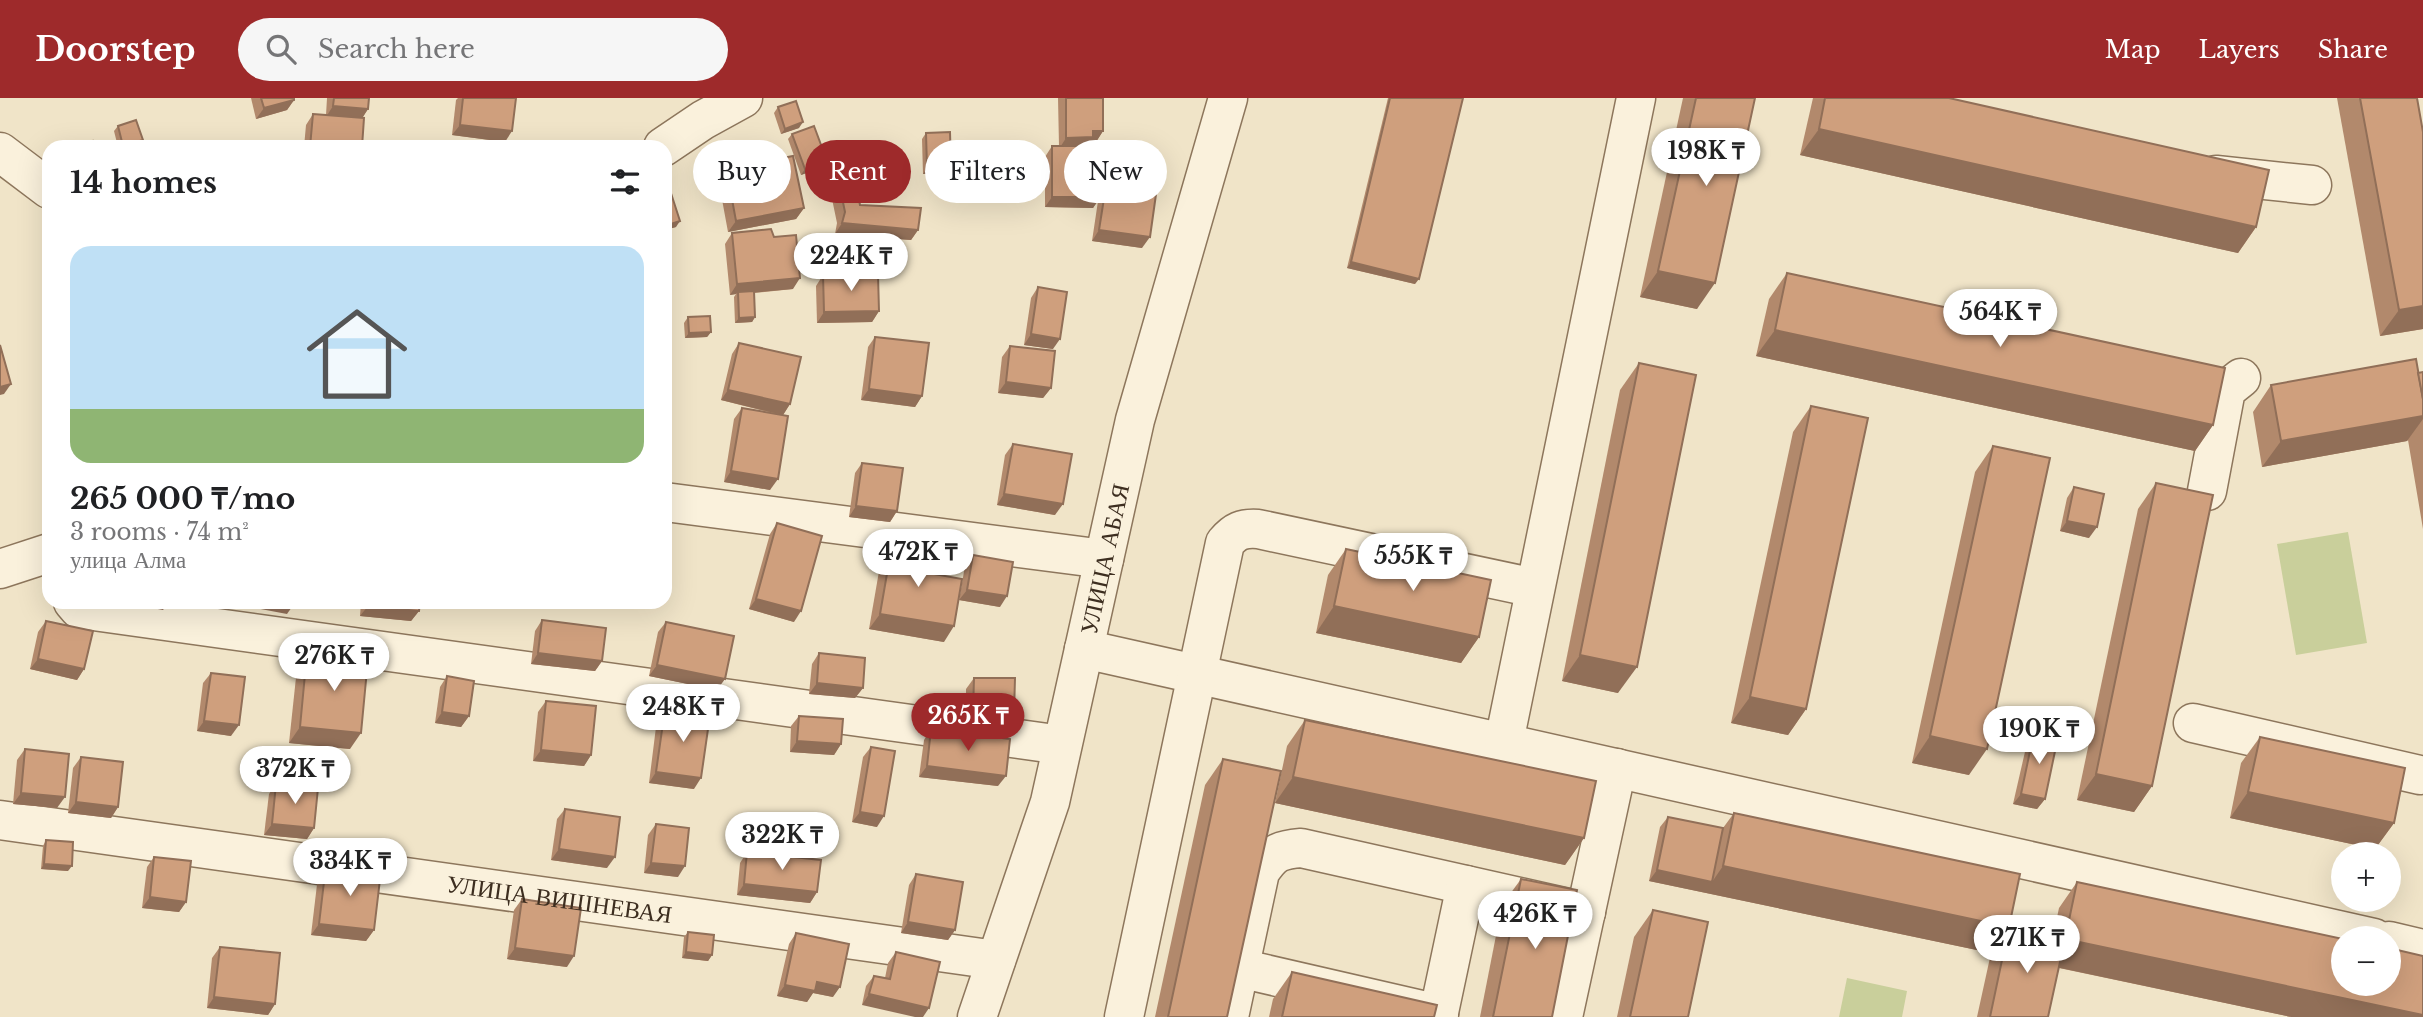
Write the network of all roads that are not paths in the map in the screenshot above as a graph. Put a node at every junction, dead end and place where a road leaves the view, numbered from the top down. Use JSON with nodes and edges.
{"nodes":[{"id":1,"x":743,"y":98,"type":"edge"},
{"id":2,"x":1228,"y":98,"type":"edge"},
{"id":3,"x":1636,"y":98,"type":"edge"},
{"id":4,"x":672,"y":141,"type":"edge"},
{"id":5,"x":0,"y":152,"type":"edge"},
{"id":6,"x":2189,"y":170,"type":"edge"},
{"id":7,"x":42,"y":184,"type":"edge"},
{"id":8,"x":2312,"y":185,"type":"dead end"},
{"id":9,"x":2241,"y":378,"type":"dead end"},
{"id":10,"x":2207,"y":491,"type":"edge"},
{"id":11,"x":672,"y":503,"type":"edge"},
{"id":12,"x":1104,"y":559,"type":"junction"},
{"id":13,"x":42,"y":562,"type":"edge"},
{"id":14,"x":0,"y":569,"type":"edge"},
{"id":15,"x":1535,"y":588,"type":"junction"},
{"id":16,"x":79,"y":609,"type":"edge"},
{"id":17,"x":1084,"y":649,"type":"junction"},
{"id":18,"x":1197,"y":674,"type":"junction"},
{"id":19,"x":2193,"y":723,"type":"dead end"},
{"id":20,"x":1504,"y":742,"type":"junction"},
{"id":21,"x":1062,"y":744,"type":"junction"},
{"id":22,"x":1617,"y":768,"type":"junction"},
{"id":23,"x":2420,"y":775,"type":"dead end"},
{"id":24,"x":0,"y":820,"type":"edge"},
{"id":25,"x":1466,"y":885,"type":"junction"},
{"id":26,"x":1586,"y":912,"type":"junction"},
{"id":27,"x":2331,"y":928,"type":"edge"},
{"id":28,"x":2401,"y":944,"type":"edge"},
{"id":29,"x":2423,"y":949,"type":"edge"},
{"id":30,"x":996,"y":960,"type":"junction"},
{"id":31,"x":1239,"y":968,"type":"junction"},
{"id":32,"x":1439,"y":1016,"type":"edge"},
{"id":33,"x":977,"y":1017,"type":"edge"},
{"id":34,"x":1124,"y":1017,"type":"edge"},
{"id":35,"x":1229,"y":1017,"type":"edge"},
{"id":36,"x":1563,"y":1017,"type":"edge"}],
"edges":[{"from":1,"to":4,"type":"street"},
{"from":2,"to":12,"type":"street","name":"УЛИЦА АБАЯ"},
{"from":3,"to":15,"type":"street"},
{"from":5,"to":7,"type":"street"},
{"from":6,"to":8,"type":"street"},
{"from":9,"to":10,"type":"street"},
{"from":11,"to":12,"type":"street"},
{"from":12,"to":17,"type":"street","name":"УЛИЦА АБАЯ"},
{"from":13,"to":14,"type":"street"},
{"from":15,"to":18,"type":"street"},
{"from":15,"to":20,"type":"street"},
{"from":16,"to":21,"type":"street"},
{"from":17,"to":18,"type":"street"},
{"from":17,"to":21,"type":"street","name":"УЛИЦА АБАЯ"},
{"from":18,"to":20,"type":"street"},
{"from":18,"to":34,"type":"street"},
{"from":19,"to":23,"type":"street"},
{"from":20,"to":22,"type":"street"},
{"from":21,"to":30,"type":"street","name":"УЛИЦА АБАЯ"},
{"from":22,"to":26,"type":"street"},
{"from":22,"to":27,"type":"street"},
{"from":24,"to":30,"type":"street","name":"УЛИЦА ВИШНЕВАЯ"},
{"from":25,"to":26,"type":"street"},
{"from":25,"to":31,"type":"street"},
{"from":25,"to":32,"type":"street"},
{"from":26,"to":36,"type":"street"},
{"from":28,"to":29,"type":"street"},
{"from":30,"to":33,"type":"street","name":"УЛИЦА АБАЯ"},
{"from":31,"to":32,"type":"street"},
{"from":31,"to":35,"type":"street"}]}
